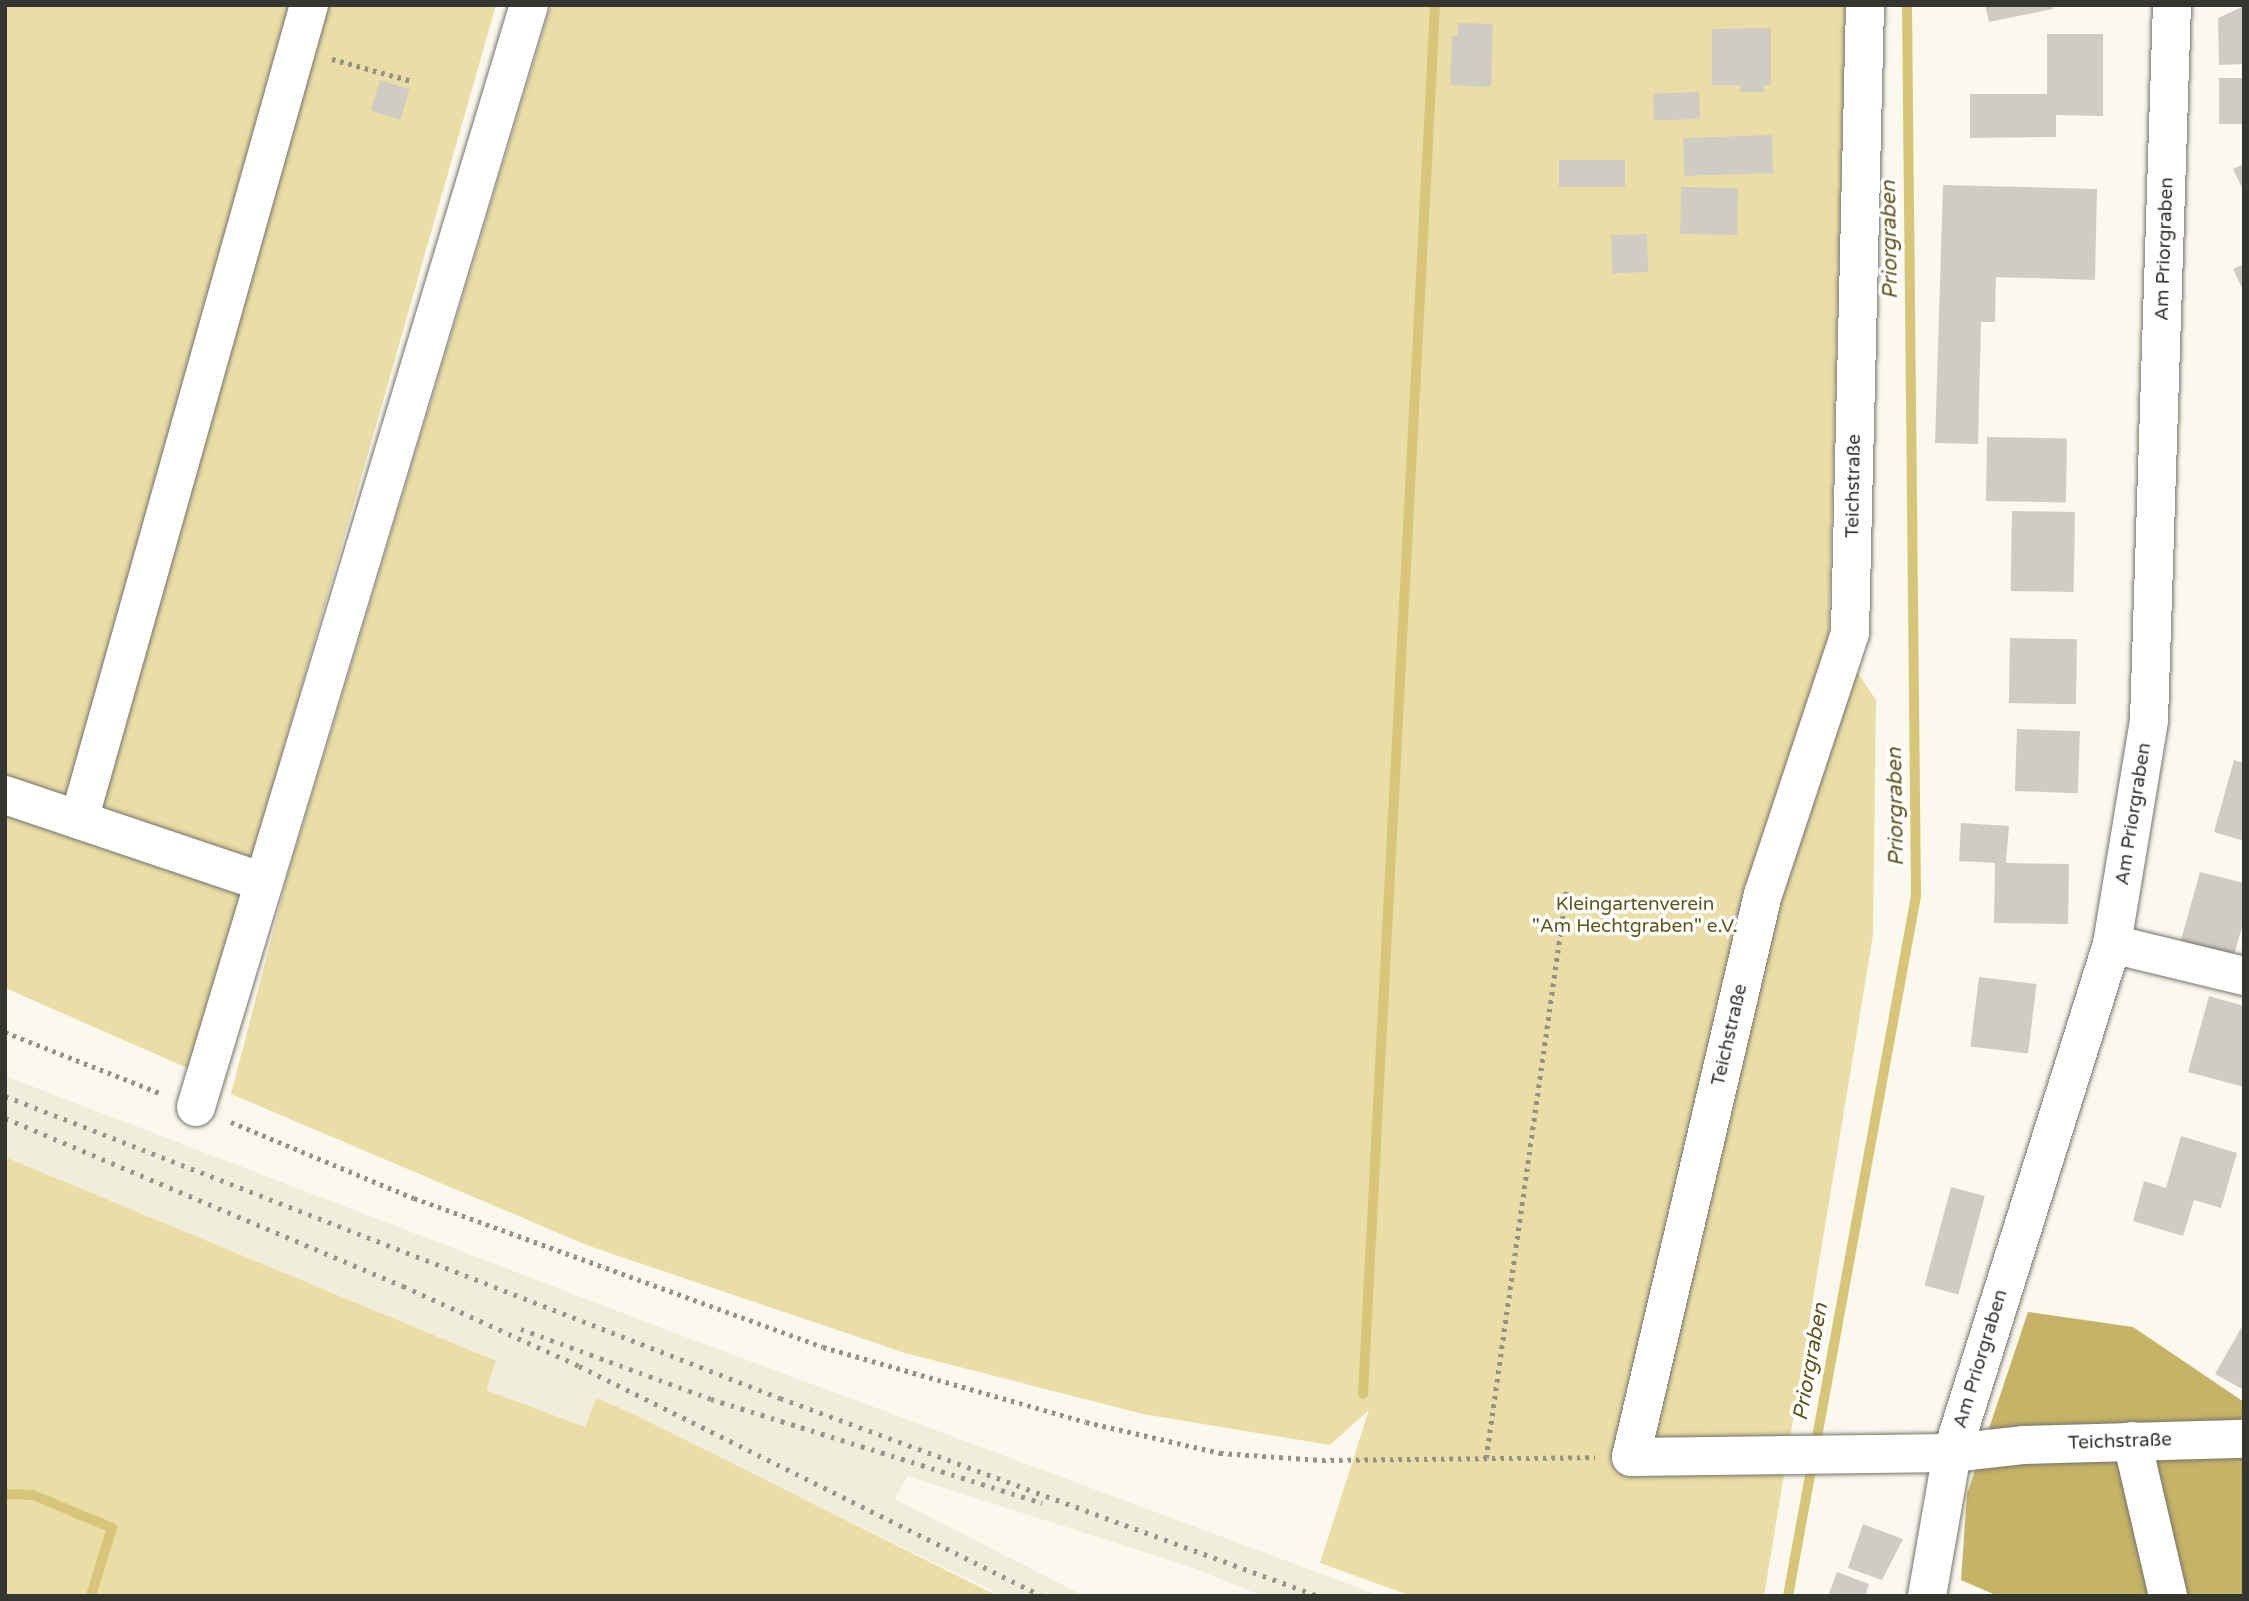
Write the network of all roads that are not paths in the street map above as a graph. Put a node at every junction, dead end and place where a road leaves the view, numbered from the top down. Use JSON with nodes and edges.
{"nodes":[{"id":1,"x":309,"y":5,"type":"edge"},
{"id":2,"x":529,"y":5,"type":"edge"},
{"id":3,"x":1865,"y":5,"type":"edge"},
{"id":4,"x":2172,"y":5,"type":"edge"},
{"id":5,"x":5,"y":795,"type":"edge"},
{"id":6,"x":79,"y":820,"type":"junction"},
{"id":7,"x":264,"y":882,"type":"junction"},
{"id":8,"x":2112,"y":944,"type":"junction"},
{"id":9,"x":2244,"y":976,"type":"edge"},
{"id":10,"x":197,"y":1107,"type":"road end"},
{"id":11,"x":2244,"y":1438,"type":"edge"},
{"id":12,"x":2132,"y":1441,"type":"junction"},
{"id":13,"x":1952,"y":1453,"type":"junction"},
{"id":14,"x":1927,"y":1596,"type":"edge"},
{"id":15,"x":2168,"y":1596,"type":"edge"}],
"edges":[{"from":1,"to":6,"type":"street"},
{"from":2,"to":7,"type":"street"},
{"from":3,"to":13,"type":"street","name":"Teichstraße"},
{"from":4,"to":8,"type":"street","name":"Am Priorgraben"},
{"from":5,"to":6,"type":"street"},
{"from":6,"to":7,"type":"street"},
{"from":7,"to":10,"type":"street"},
{"from":8,"to":9,"type":"street"},
{"from":8,"to":13,"type":"street","name":"Am Priorgraben"},
{"from":11,"to":12,"type":"street","name":"Teichstraße"},
{"from":12,"to":13,"type":"street","name":"Teichstraße"},
{"from":12,"to":15,"type":"street"},
{"from":13,"to":14,"type":"street","name":"Am Priorgraben"}]}
